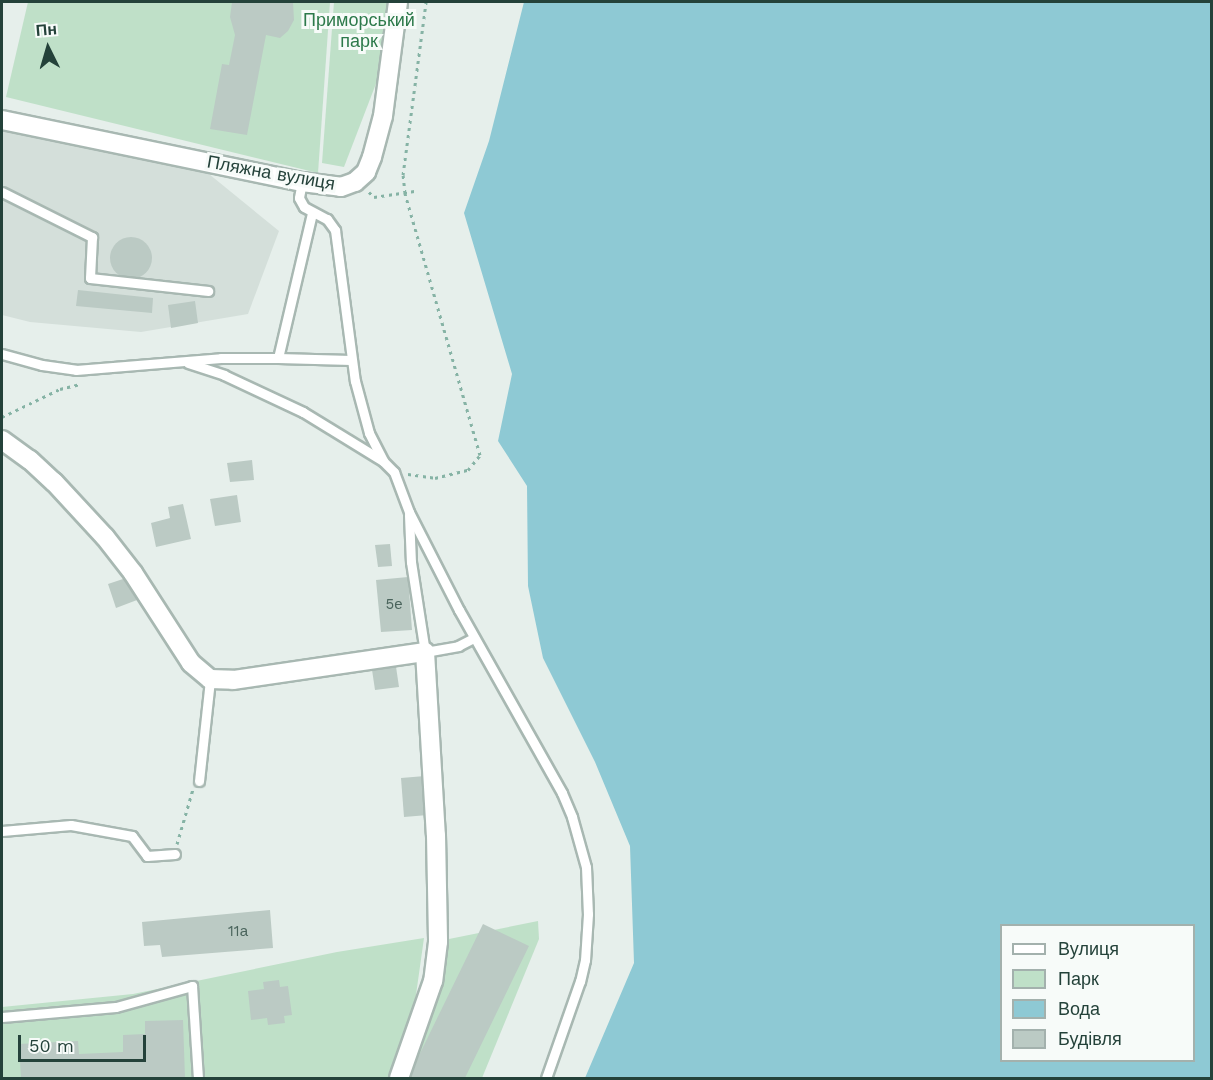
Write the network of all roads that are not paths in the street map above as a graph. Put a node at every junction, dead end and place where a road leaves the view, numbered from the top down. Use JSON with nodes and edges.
{"nodes":[{"id":1,"x":398,"y":2,"type":"edge"},
{"id":2,"x":2,"y":120,"type":"edge"},
{"id":3,"x":302,"y":182,"type":"junction"},
{"id":4,"x":2,"y":192,"type":"edge"},
{"id":5,"x":312,"y":213,"type":"junction"},
{"id":6,"x":208,"y":291,"type":"dead end"},
{"id":7,"x":2,"y":354,"type":"edge"},
{"id":8,"x":278,"y":358,"type":"junction"},
{"id":9,"x":351,"y":360,"type":"junction"},
{"id":10,"x":189,"y":363,"type":"junction"},
{"id":11,"x":2,"y":440,"type":"edge"},
{"id":12,"x":382,"y":461,"type":"junction"},
{"id":13,"x":409,"y":512,"type":"junction"},
{"id":14,"x":474,"y":638,"type":"junction"},
{"id":15,"x":425,"y":652,"type":"junction"},
{"id":16,"x":210,"y":679,"type":"junction"},
{"id":17,"x":199,"y":781,"type":"road end"},
{"id":18,"x":2,"y":831,"type":"edge"},
{"id":19,"x":175,"y":854,"type":"road end"},
{"id":20,"x":2,"y":1017,"type":"edge"},
{"id":21,"x":198,"y":1078,"type":"edge"},
{"id":22,"x":399,"y":1078,"type":"edge"},
{"id":23,"x":546,"y":1078,"type":"edge"}],
"edges":[{"from":1,"to":3,"type":"street","name":"Пляжна вулиця"},
{"from":2,"to":3,"type":"street","name":"Пляжна вулиця"},
{"from":3,"to":5,"type":"lane"},
{"from":4,"to":6,"type":"lane"},
{"from":5,"to":8,"type":"lane"},
{"from":5,"to":9,"type":"lane"},
{"from":7,"to":10,"type":"lane"},
{"from":8,"to":9,"type":"lane"},
{"from":8,"to":10,"type":"lane"},
{"from":9,"to":12,"type":"lane"},
{"from":10,"to":12,"type":"lane"},
{"from":11,"to":16,"type":"street"},
{"from":12,"to":13,"type":"lane"},
{"from":13,"to":14,"type":"lane"},
{"from":13,"to":15,"type":"lane"},
{"from":14,"to":15,"type":"lane"},
{"from":14,"to":23,"type":"lane"},
{"from":15,"to":16,"type":"street"},
{"from":15,"to":22,"type":"street"},
{"from":16,"to":17,"type":"lane"},
{"from":18,"to":19,"type":"lane"},
{"from":20,"to":21,"type":"lane"}]}
